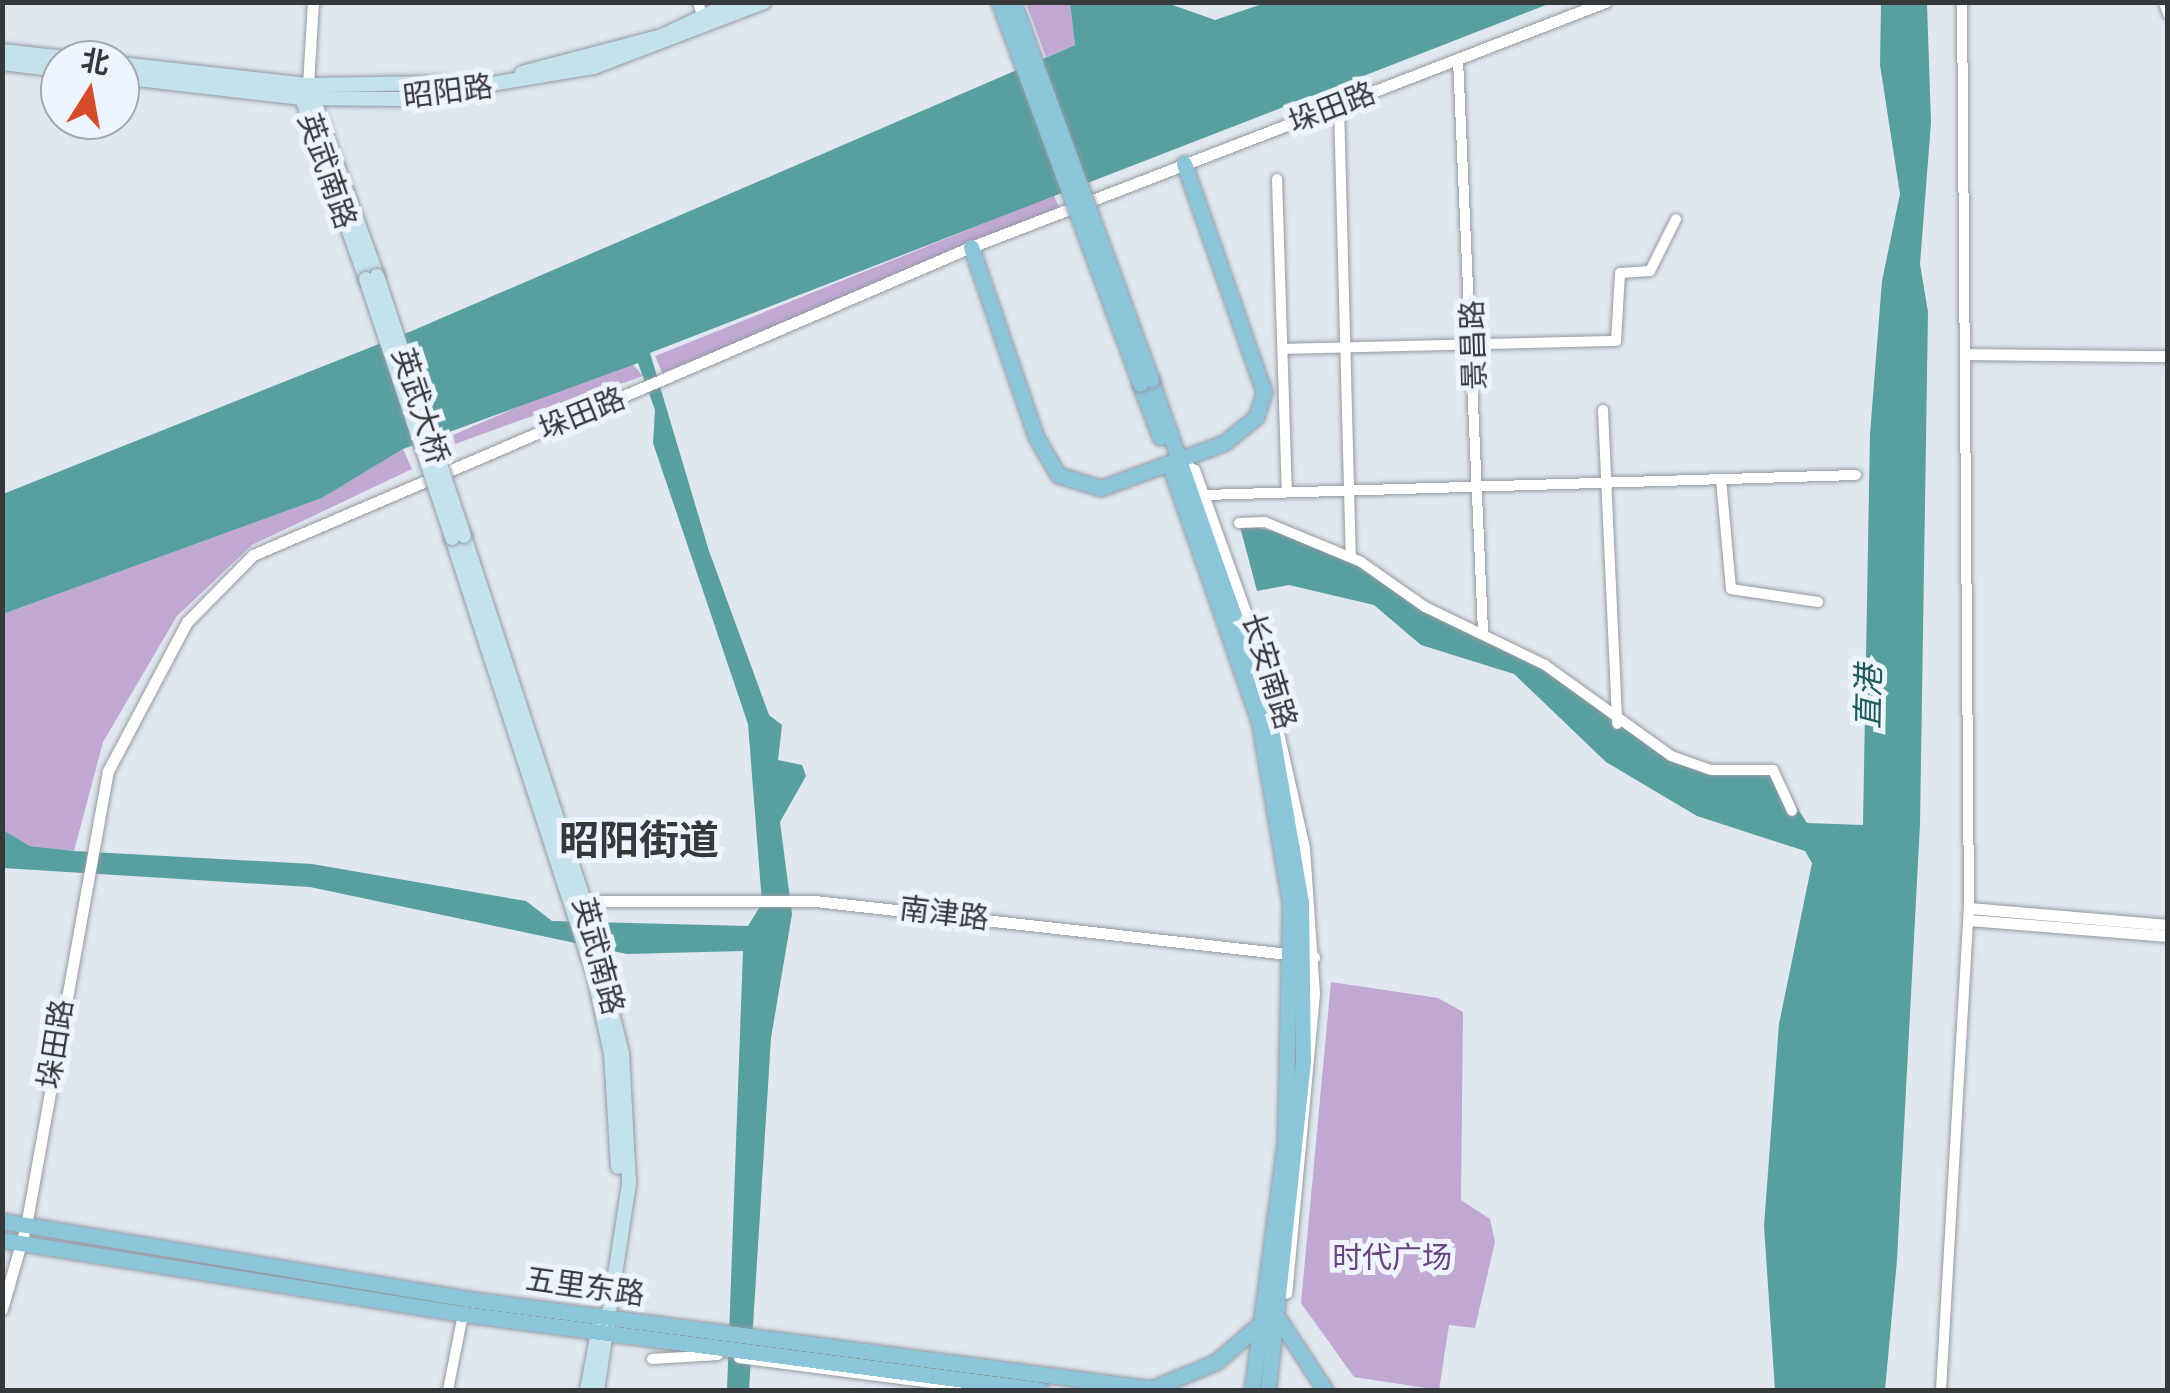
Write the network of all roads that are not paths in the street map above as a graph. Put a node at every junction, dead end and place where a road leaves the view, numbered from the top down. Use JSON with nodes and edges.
{"nodes":[{"id":1,"x":313,"y":2,"type":"edge"},
{"id":2,"x":734,"y":2,"type":"edge"},
{"id":3,"x":764,"y":2,"type":"edge"},
{"id":4,"x":999,"y":2,"type":"edge"},
{"id":5,"x":1013,"y":2,"type":"edge"},
{"id":6,"x":1605,"y":2,"type":"edge"},
{"id":7,"x":1962,"y":2,"type":"edge"},
{"id":8,"x":2164,"y":2,"type":"edge"},
{"id":9,"x":701,"y":10,"type":"edge"},
{"id":10,"x":2168,"y":12,"type":"edge"},
{"id":11,"x":2,"y":51,"type":"edge"},
{"id":12,"x":40,"y":55,"type":"edge"},
{"id":13,"x":1458,"y":60,"type":"junction"},
{"id":14,"x":2,"y":63,"type":"edge"},
{"id":15,"x":140,"y":67,"type":"edge"},
{"id":16,"x":40,"y":68,"type":"edge"},
{"id":17,"x":140,"y":79,"type":"edge"},
{"id":18,"x":305,"y":92,"type":"junction"},
{"id":19,"x":318,"y":98,"type":"junction"},
{"id":20,"x":1339,"y":106,"type":"junction"},
{"id":21,"x":1184,"y":164,"type":"junction"},
{"id":22,"x":1277,"y":179,"type":"dead end"},
{"id":23,"x":1676,"y":219,"type":"dead end"},
{"id":24,"x":972,"y":248,"type":"junction"},
{"id":25,"x":371,"y":278,"type":"junction"},
{"id":26,"x":1474,"y":344,"type":"junction"},
{"id":27,"x":1348,"y":348,"type":"junction"},
{"id":28,"x":1285,"y":349,"type":"junction"},
{"id":29,"x":1966,"y":354,"type":"junction"},
{"id":30,"x":2168,"y":356,"type":"edge"},
{"id":31,"x":1146,"y":382,"type":"junction"},
{"id":32,"x":1604,"y":410,"type":"dead end"},
{"id":33,"x":1174,"y":462,"type":"junction"},
{"id":34,"x":1856,"y":474,"type":"dead end"},
{"id":35,"x":1721,"y":479,"type":"junction"},
{"id":36,"x":1606,"y":483,"type":"junction"},
{"id":37,"x":1478,"y":484,"type":"junction"},
{"id":38,"x":1351,"y":490,"type":"junction"},
{"id":39,"x":1288,"y":492,"type":"junction"},
{"id":40,"x":1205,"y":495,"type":"junction"},
{"id":41,"x":1239,"y":522,"type":"dead end"},
{"id":42,"x":458,"y":537,"type":"joint"},
{"id":43,"x":1351,"y":556,"type":"junction"},
{"id":44,"x":1818,"y":602,"type":"dead end"},
{"id":45,"x":1482,"y":631,"type":"junction"},
{"id":46,"x":1617,"y":724,"type":"junction"},
{"id":47,"x":1792,"y":812,"type":"dead end"},
{"id":48,"x":578,"y":901,"type":"junction"},
{"id":49,"x":1969,"y":914,"type":"junction"},
{"id":50,"x":2168,"y":925,"type":"edge"},
{"id":51,"x":2168,"y":936,"type":"edge"},
{"id":52,"x":1304,"y":957,"type":"junction"},
{"id":53,"x":2,"y":1221,"type":"edge"},
{"id":54,"x":26,"y":1226,"type":"junction"},
{"id":55,"x":2,"y":1240,"type":"edge"},
{"id":56,"x":22,"y":1244,"type":"junction"},
{"id":57,"x":1287,"y":1294,"type":"dead end"},
{"id":58,"x":2,"y":1309,"type":"edge"},
{"id":59,"x":462,"y":1314,"type":"junction"},
{"id":60,"x":1269,"y":1319,"type":"junction"},
{"id":61,"x":604,"y":1324,"type":"junction"},
{"id":62,"x":704,"y":1343,"type":"junction"},
{"id":63,"x":764,"y":1350,"type":"junction"},
{"id":64,"x":652,"y":1359,"type":"dead end"},
{"id":65,"x":448,"y":1390,"type":"edge"},
{"id":66,"x":587,"y":1390,"type":"edge"},
{"id":67,"x":597,"y":1390,"type":"edge"},
{"id":68,"x":986,"y":1390,"type":"edge"},
{"id":69,"x":1040,"y":1390,"type":"edge"},
{"id":70,"x":1157,"y":1390,"type":"edge"},
{"id":71,"x":1252,"y":1390,"type":"edge"},
{"id":72,"x":1268,"y":1390,"type":"edge"},
{"id":73,"x":1326,"y":1390,"type":"edge"},
{"id":74,"x":1941,"y":1390,"type":"edge"}],
"edges":[{"from":1,"to":18,"type":"street"},
{"from":2,"to":9,"type":"main road","name":"昭阳路"},
{"from":3,"to":19,"type":"main road","name":"昭阳路"},
{"from":4,"to":31,"type":"main road","name":"长安南路","bridge":true},
{"from":5,"to":31,"type":"main road","name":"长安南路","bridge":true},
{"from":6,"to":13,"type":"street","name":"垛田路"},
{"from":7,"to":29,"type":"street"},
{"from":8,"to":10,"type":"street"},
{"from":9,"to":18,"type":"main road","name":"昭阳路"},
{"from":11,"to":12,"type":"main road"},
{"from":13,"to":20,"type":"street","name":"垛田路"},
{"from":13,"to":26,"type":"street","name":"景昌路"},
{"from":14,"to":16,"type":"main road"},
{"from":15,"to":18,"type":"main road","name":"昭阳路"},
{"from":17,"to":18,"type":"main road","name":"昭阳路"},
{"from":18,"to":19,"type":"main road","name":"昭阳路"},
{"from":18,"to":25,"type":"main road","name":"英武南路"},
{"from":19,"to":25,"type":"main road","name":"英武南路"},
{"from":20,"to":21,"type":"street","name":"垛田路"},
{"from":20,"to":27,"type":"street"},
{"from":21,"to":24,"type":"street","name":"垛田路"},
{"from":21,"to":33,"type":"main road"},
{"from":22,"to":28,"type":"street"},
{"from":23,"to":26,"type":"street"},
{"from":24,"to":33,"type":"main road"},
{"from":24,"to":54,"type":"street","name":"垛田路"},
{"from":25,"to":42,"type":"main road","name":"英武大桥","bridge":true},
{"from":26,"to":27,"type":"street"},
{"from":26,"to":37,"type":"street","name":"景昌路"},
{"from":27,"to":28,"type":"street"},
{"from":27,"to":38,"type":"street"},
{"from":28,"to":39,"type":"street"},
{"from":29,"to":30,"type":"street"},
{"from":29,"to":49,"type":"street"},
{"from":31,"to":33,"type":"main road","name":"长安南路"},
{"from":32,"to":36,"type":"street"},
{"from":33,"to":40,"type":"street"},
{"from":33,"to":52,"type":"main road","name":"长安南路"},
{"from":34,"to":35,"type":"street"},
{"from":35,"to":36,"type":"street"},
{"from":35,"to":44,"type":"street"},
{"from":36,"to":37,"type":"street"},
{"from":36,"to":46,"type":"street"},
{"from":37,"to":38,"type":"street"},
{"from":37,"to":45,"type":"street","name":"景昌路"},
{"from":38,"to":39,"type":"street"},
{"from":38,"to":43,"type":"street"},
{"from":39,"to":40,"type":"street"},
{"from":40,"to":52,"type":"street"},
{"from":41,"to":43,"type":"street"},
{"from":42,"to":48,"type":"main road","name":"英武南路"},
{"from":43,"to":45,"type":"street"},
{"from":45,"to":46,"type":"street"},
{"from":46,"to":47,"type":"street"},
{"from":48,"to":52,"type":"street","name":"南津路"},
{"from":48,"to":61,"type":"main road","name":"英武南路"},
{"from":49,"to":50,"type":"street"},
{"from":49,"to":51,"type":"street"},
{"from":49,"to":74,"type":"street"},
{"from":52,"to":57,"type":"street"},
{"from":52,"to":60,"type":"main road","name":"长安南路"},
{"from":53,"to":54,"type":"main road","name":"五里东路"},
{"from":54,"to":56,"type":"street","name":"垛田路"},
{"from":54,"to":61,"type":"main road","name":"五里东路"},
{"from":55,"to":56,"type":"main road","name":"五里东路"},
{"from":56,"to":58,"type":"street","name":"垛田路"},
{"from":56,"to":59,"type":"main road","name":"五里东路"},
{"from":59,"to":61,"type":"main road","name":"五里东路"},
{"from":59,"to":65,"type":"street"},
{"from":60,"to":70,"type":"main road"},
{"from":60,"to":71,"type":"main road","name":"长安南路"},
{"from":60,"to":72,"type":"main road","name":"长安南路"},
{"from":60,"to":73,"type":"main road"},
{"from":61,"to":62,"type":"main road","name":"五里东路"},
{"from":61,"to":66,"type":"main road","name":"英武南路"},
{"from":61,"to":67,"type":"main road","name":"英武南路"},
{"from":62,"to":63,"type":"main road","name":"五里东路"},
{"from":62,"to":64,"type":"street"},
{"from":63,"to":68,"type":"street"},
{"from":63,"to":69,"type":"main road","name":"五里东路"},
{"from":63,"to":70,"type":"main road","name":"五里东路"}]}
